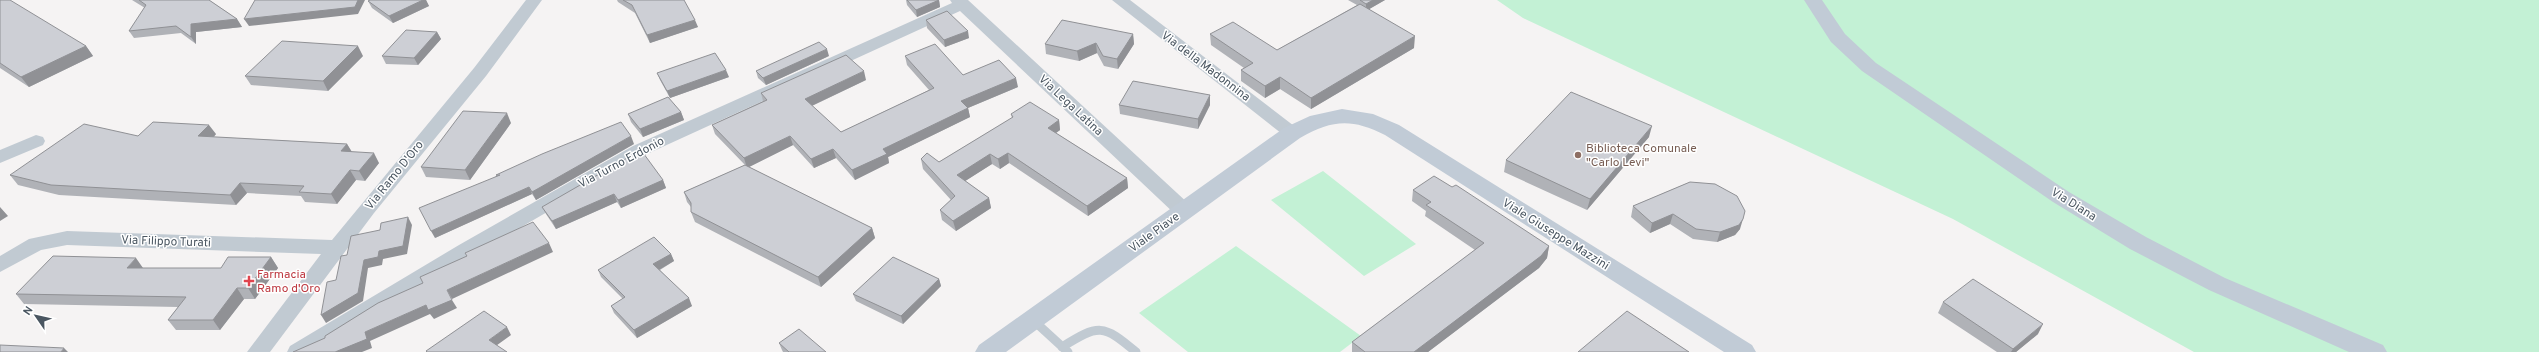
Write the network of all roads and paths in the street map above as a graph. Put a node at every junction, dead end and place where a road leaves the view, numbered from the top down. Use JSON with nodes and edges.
{"nodes":[{"id":1,"x":534,"y":0,"type":"edge"},
{"id":2,"x":1120,"y":0,"type":"edge"},
{"id":3,"x":1814,"y":0,"type":"edge"},
{"id":4,"x":960,"y":2,"type":"edge"},
{"id":5,"x":1367,"y":118,"type":"joint"},
{"id":6,"x":1292,"y":133,"type":"junction"},
{"id":7,"x":36,"y":141,"type":"dead end"},
{"id":8,"x":0,"y":157,"type":"edge"},
{"id":9,"x":1183,"y":210,"type":"junction"},
{"id":10,"x":338,"y":247,"type":"junction"},
{"id":11,"x":0,"y":265,"type":"edge"},
{"id":12,"x":1033,"y":320,"type":"junction"},
{"id":13,"x":1065,"y":349,"type":"edge"},
{"id":14,"x":258,"y":352,"type":"edge"},
{"id":15,"x":298,"y":352,"type":"edge"},
{"id":16,"x":988,"y":352,"type":"edge"},
{"id":17,"x":1136,"y":352,"type":"edge"},
{"id":18,"x":1743,"y":352,"type":"edge"},
{"id":19,"x":2374,"y":352,"type":"edge"}],
"edges":[{"from":1,"to":10,"type":"street","name":"Via Ramo D'Oro"},
{"from":2,"to":6,"type":"street","name":"Via della Madonnina"},
{"from":3,"to":19,"type":"street","name":"Via Diana"},
{"from":4,"to":9,"type":"street","name":"Via Lega Latina"},
{"from":4,"to":15,"type":"street","name":"Via Turno Erdonio"},
{"from":5,"to":6,"type":"street","name":"Viale Piave"},
{"from":5,"to":18,"type":"street","name":"Viale Giuseppe Mazzini"},
{"from":6,"to":9,"type":"street","name":"Viale Piave"},
{"from":7,"to":8,"type":"street"},
{"from":9,"to":12,"type":"street","name":"Viale Piave"},
{"from":10,"to":11,"type":"street","name":"Via Filippo Turati"},
{"from":10,"to":14,"type":"street","name":"Via Ramo D'Oro"},
{"from":12,"to":13,"type":"lane"},
{"from":12,"to":16,"type":"street","name":"Viale Piave"},
{"from":13,"to":17,"type":"lane"}]}
